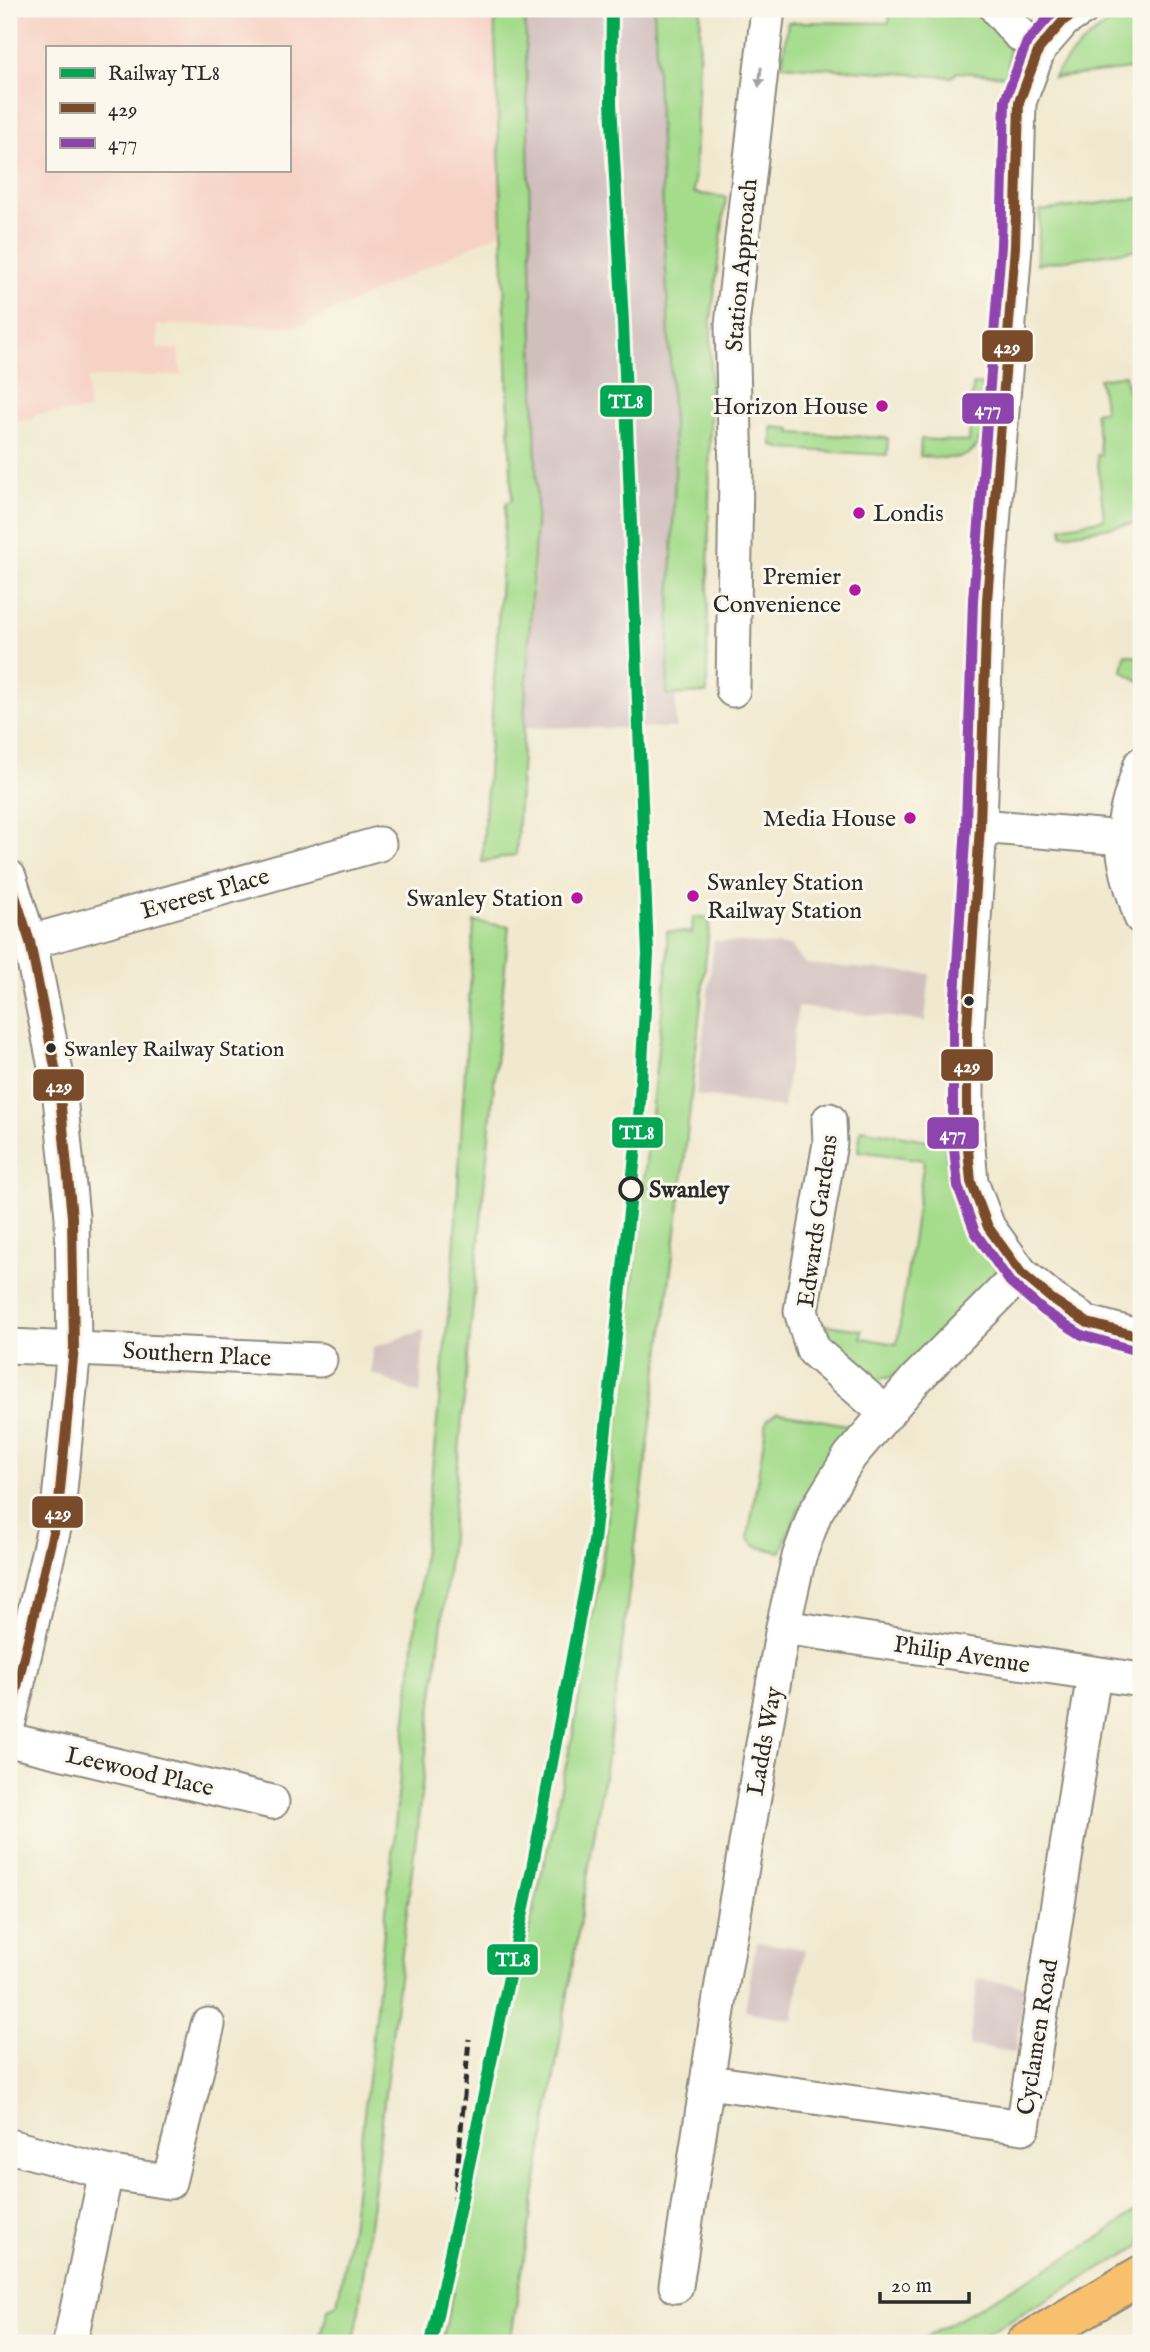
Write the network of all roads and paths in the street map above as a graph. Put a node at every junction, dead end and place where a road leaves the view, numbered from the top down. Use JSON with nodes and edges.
{"nodes":[{"id":1,"x":768,"y":9,"type":"edge"},
{"id":2,"x":997,"y":9,"type":"edge"},
{"id":3,"x":1082,"y":9,"type":"edge"},
{"id":4,"x":1039,"y":49,"type":"junction"},
{"id":5,"x":733,"y":690,"type":"dead end"},
{"id":6,"x":1141,"y":764,"type":"edge"},
{"id":7,"x":979,"y":826,"type":"junction"},
{"id":8,"x":1123,"y":838,"type":"junction"},
{"id":9,"x":379,"y":844,"type":"dead end"},
{"id":10,"x":9,"y":877,"type":"edge"},
{"id":11,"x":1141,"y":917,"type":"edge"},
{"id":12,"x":30,"y":942,"type":"junction"},
{"id":13,"x":830,"y":1120,"type":"dead end"},
{"id":14,"x":1021,"y":1273,"type":"junction"},
{"id":15,"x":1141,"y":1337,"type":"edge"},
{"id":16,"x":9,"y":1346,"type":"edge"},
{"id":17,"x":74,"y":1348,"type":"junction"},
{"id":18,"x":320,"y":1360,"type":"dead end"},
{"id":19,"x":887,"y":1414,"type":"junction"},
{"id":20,"x":783,"y":1628,"type":"junction"},
{"id":21,"x":1094,"y":1674,"type":"junction"},
{"id":22,"x":1141,"y":1679,"type":"edge"},
{"id":23,"x":9,"y":1721,"type":"edge"},
{"id":24,"x":9,"y":1740,"type":"edge"},
{"id":25,"x":272,"y":1802,"type":"dead end"},
{"id":26,"x":208,"y":2025,"type":"dead end"},
{"id":27,"x":709,"y":2082,"type":"junction"},
{"id":28,"x":9,"y":2146,"type":"edge"},
{"id":29,"x":106,"y":2172,"type":"junction"},
{"id":30,"x":1141,"y":2275,"type":"edge"},
{"id":31,"x":676,"y":2286,"type":"dead end"},
{"id":32,"x":70,"y":2343,"type":"edge"},
{"id":33,"x":1026,"y":2343,"type":"edge"}],
"edges":[{"from":1,"to":5,"type":"street","name":"Station Approach","one_way":true},
{"from":2,"to":4,"type":"street"},
{"from":3,"to":4,"type":"street"},
{"from":4,"to":7,"type":"street"},
{"from":6,"to":8,"type":"street"},
{"from":7,"to":8,"type":"street"},
{"from":7,"to":14,"type":"street"},
{"from":8,"to":11,"type":"street"},
{"from":9,"to":12,"type":"street","name":"Everest Place"},
{"from":10,"to":12,"type":"street"},
{"from":12,"to":17,"type":"street"},
{"from":13,"to":19,"type":"street","name":"Edwards Gardens"},
{"from":14,"to":15,"type":"street"},
{"from":14,"to":19,"type":"street","name":"Ladds Way"},
{"from":16,"to":17,"type":"street","name":"Southern Place"},
{"from":17,"to":18,"type":"street","name":"Southern Place"},
{"from":17,"to":23,"type":"street"},
{"from":19,"to":20,"type":"street","name":"Ladds Way"},
{"from":20,"to":21,"type":"street","name":"Philip Avenue"},
{"from":20,"to":27,"type":"street","name":"Ladds Way"},
{"from":21,"to":22,"type":"street","name":"Philip Avenue"},
{"from":21,"to":27,"type":"street","name":"Cyclamen Road"},
{"from":24,"to":25,"type":"street","name":"Leewood Place"},
{"from":26,"to":29,"type":"street"},
{"from":27,"to":31,"type":"street","name":"Ladds Way"},
{"from":28,"to":29,"type":"street"},
{"from":29,"to":32,"type":"street"},
{"from":30,"to":33,"type":"highway"}]}
